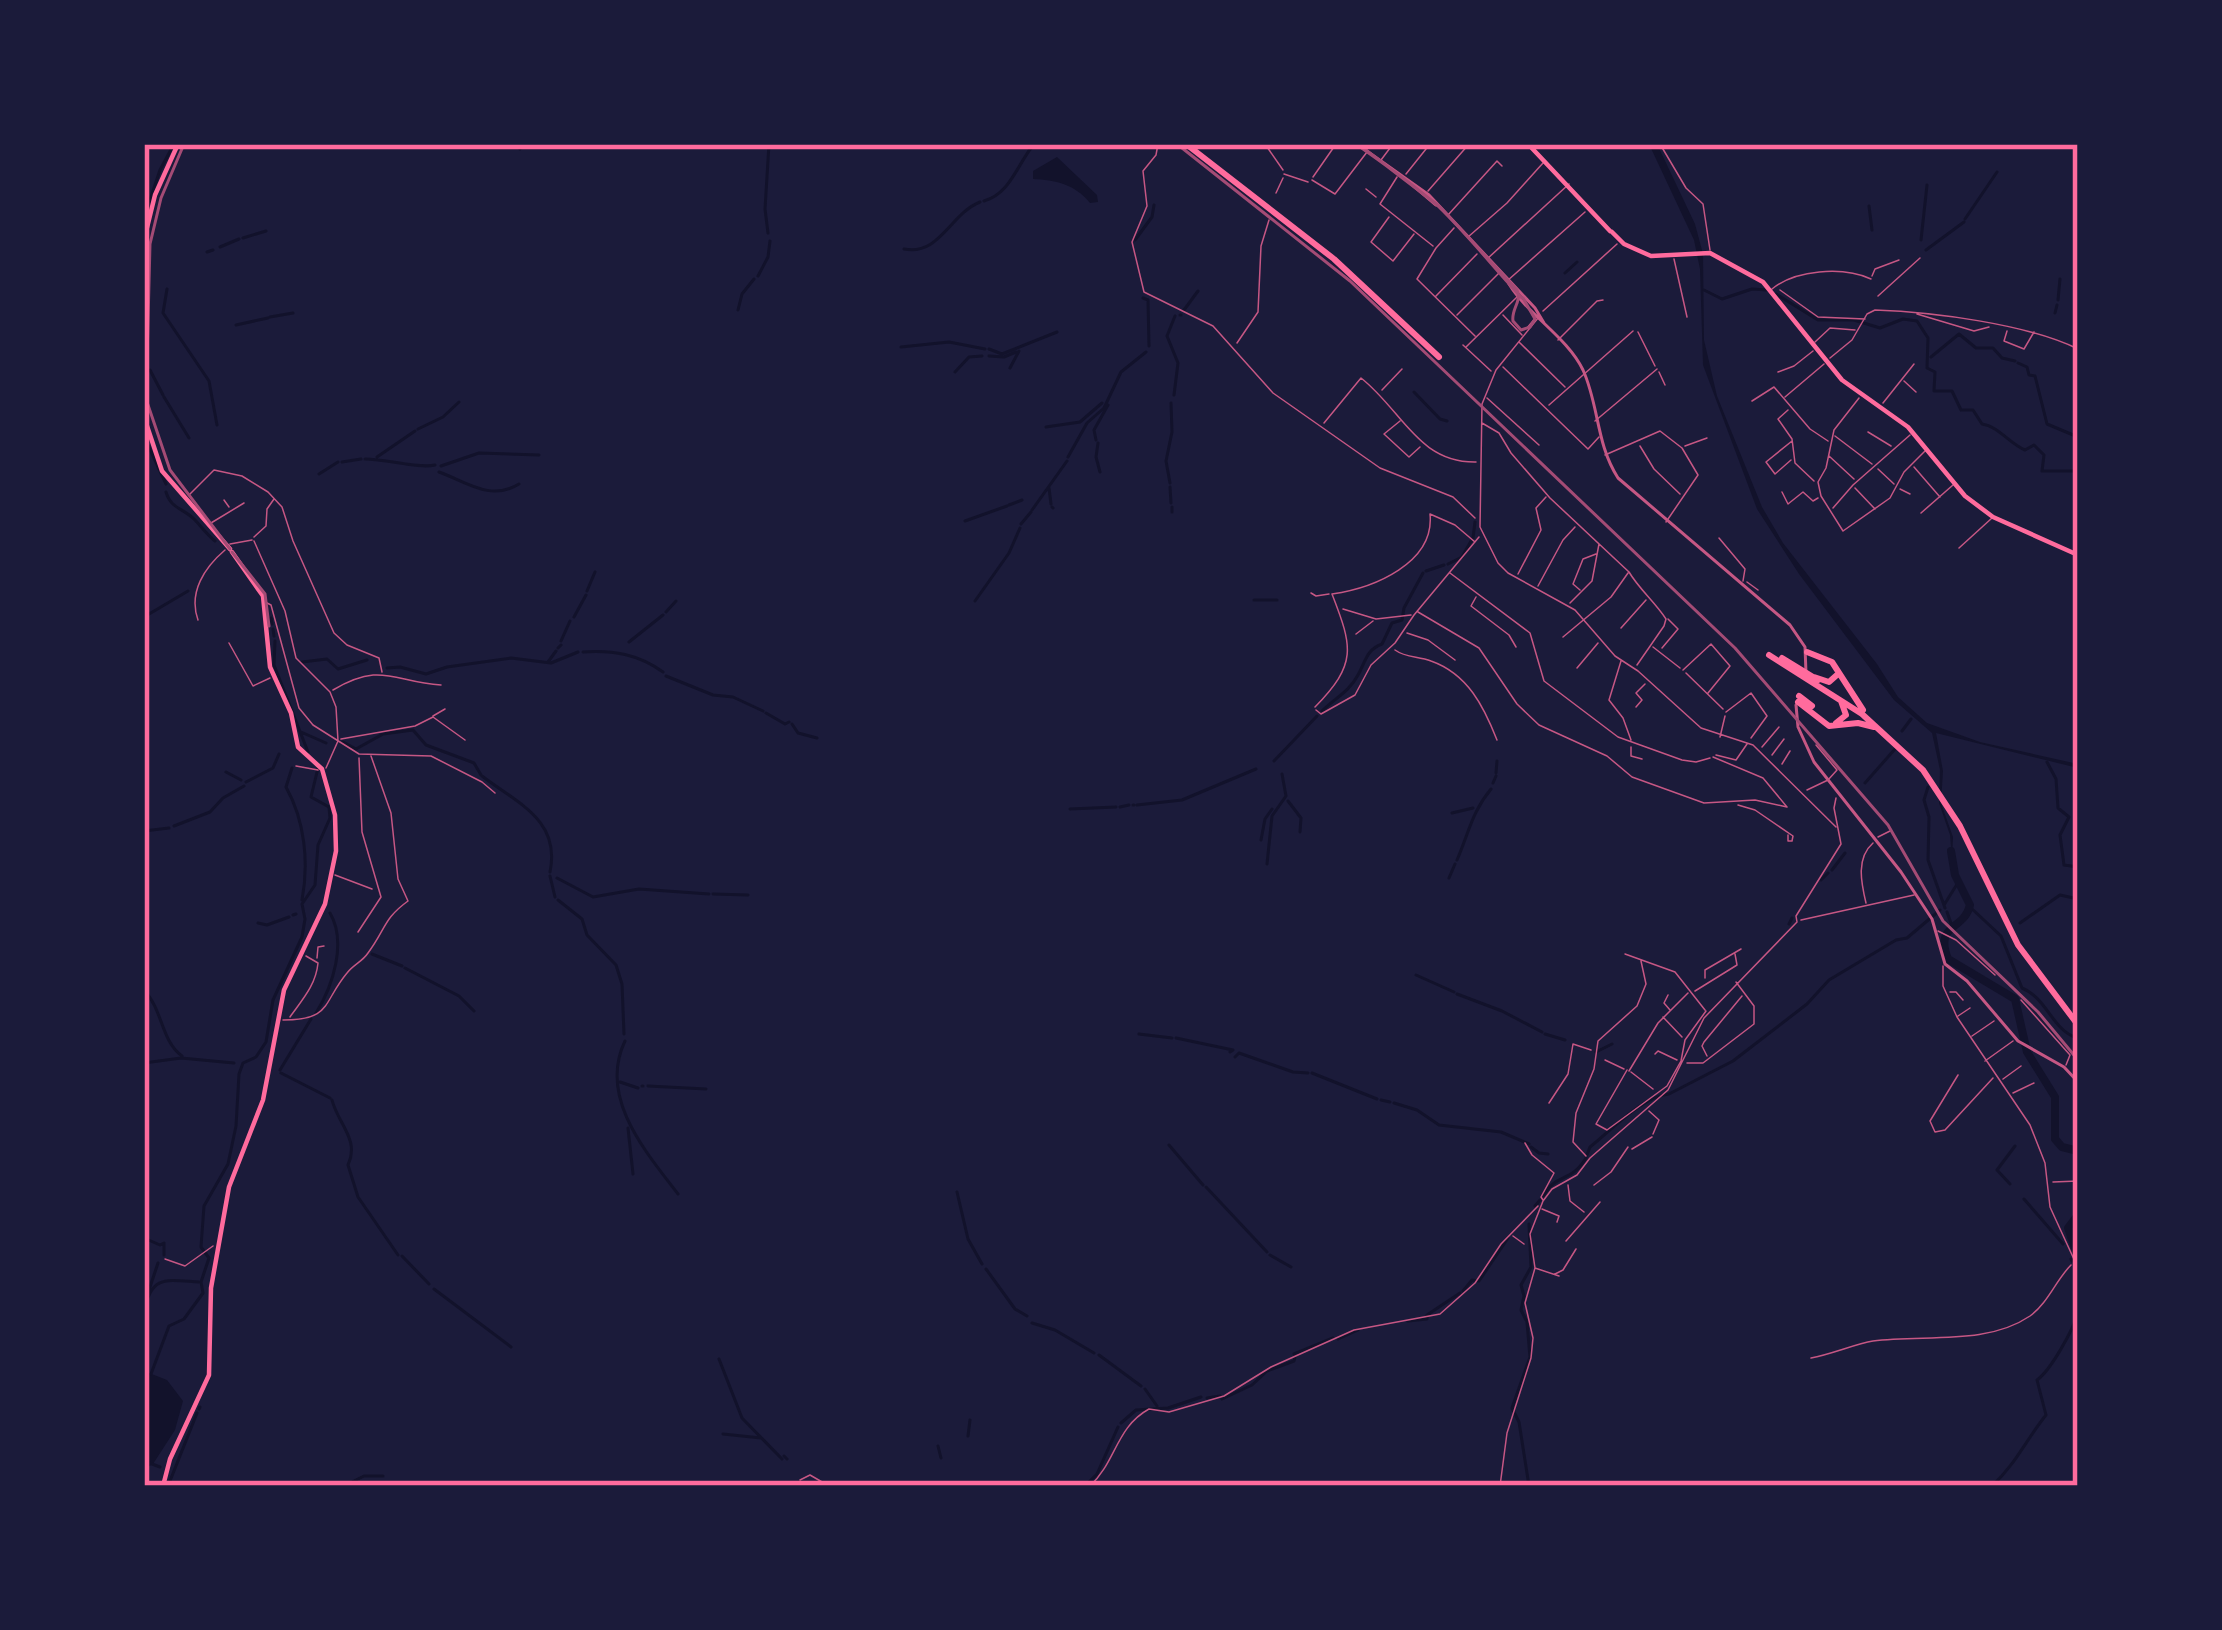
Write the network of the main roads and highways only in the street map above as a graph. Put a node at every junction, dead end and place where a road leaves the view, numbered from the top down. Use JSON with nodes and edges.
{"nodes":[{"id":1,"x":178,"y":144,"type":"edge"},
{"id":2,"x":1189,"y":144,"type":"edge"},
{"id":3,"x":1528,"y":144,"type":"edge"},
{"id":4,"x":1267,"y":201,"type":"dead end"},
{"id":5,"x":144,"y":240,"type":"edge"},
{"id":6,"x":1439,"y":357,"type":"dead end"},
{"id":7,"x":144,"y":417,"type":"edge"},
{"id":8,"x":2078,"y":555,"type":"edge"},
{"id":9,"x":1769,"y":656,"type":"dead end"},
{"id":10,"x":1782,"y":658,"type":"dead end"},
{"id":11,"x":1807,"y":666,"type":"road end"},
{"id":12,"x":1838,"y":670,"type":"junction"},
{"id":13,"x":1812,"y":676,"type":"junction"},
{"id":14,"x":1834,"y":695,"type":"junction"},
{"id":15,"x":1803,"y":702,"type":"junction"},
{"id":16,"x":1863,"y":710,"type":"junction"},
{"id":17,"x":1796,"y":715,"type":"road end"},
{"id":18,"x":1886,"y":734,"type":"junction"},
{"id":19,"x":1936,"y":784,"type":"junction"},
{"id":20,"x":2078,"y":1022,"type":"edge"},
{"id":21,"x":163,"y":1486,"type":"edge"}],
"edges":[{"from":1,"to":5,"type":"main road"},
{"from":2,"to":4,"type":"highway"},
{"from":2,"to":6,"type":"highway"},
{"from":3,"to":8,"type":"main road"},
{"from":7,"to":21,"type":"main road"},
{"from":9,"to":14,"type":"highway"},
{"from":10,"to":13,"type":"highway"},
{"from":11,"to":12,"type":"highway"},
{"from":12,"to":13,"type":"highway"},
{"from":12,"to":16,"type":"highway"},
{"from":13,"to":16,"type":"highway"},
{"from":14,"to":15,"type":"highway"},
{"from":14,"to":18,"type":"highway"},
{"from":15,"to":17,"type":"highway"},
{"from":15,"to":18,"type":"highway"},
{"from":16,"to":19,"type":"highway"},
{"from":18,"to":19,"type":"highway"},
{"from":19,"to":20,"type":"highway"}]}
